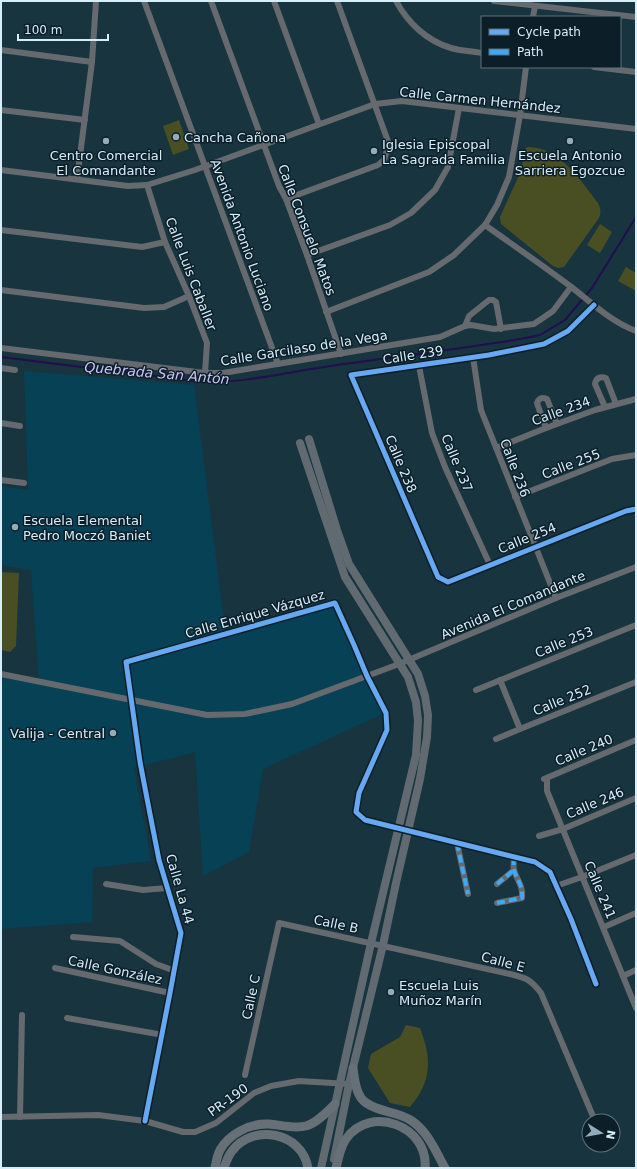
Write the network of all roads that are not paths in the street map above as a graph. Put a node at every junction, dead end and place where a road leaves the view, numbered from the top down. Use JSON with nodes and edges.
{"nodes":[{"id":1,"x":96,"y":1,"type":"edge"},
{"id":2,"x":144,"y":1,"type":"edge"},
{"id":3,"x":211,"y":1,"type":"edge"},
{"id":4,"x":274,"y":1,"type":"edge"},
{"id":5,"x":337,"y":1,"type":"edge"},
{"id":6,"x":396,"y":1,"type":"edge"},
{"id":7,"x":494,"y":1,"type":"edge"},
{"id":8,"x":534,"y":6,"type":"junction"},
{"id":9,"x":533,"y":16,"type":"edge"},
{"id":10,"x":636,"y":17,"type":"edge"},
{"id":11,"x":1,"y":50,"type":"edge"},
{"id":12,"x":481,"y":53,"type":"edge"},
{"id":13,"x":92,"y":62,"type":"junction"},
{"id":14,"x":526,"y":68,"type":"edge"},
{"id":15,"x":602,"y":68,"type":"edge"},
{"id":16,"x":636,"y":72,"type":"edge"},
{"id":17,"x":375,"y":104,"type":"junction"},
{"id":18,"x":459,"y":108,"type":"junction"},
{"id":19,"x":1,"y":110,"type":"edge"},
{"id":20,"x":520,"y":115,"type":"junction"},
{"id":21,"x":85,"y":120,"type":"junction"},
{"id":22,"x":319,"y":124,"type":"junction"},
{"id":23,"x":636,"y":129,"type":"edge"},
{"id":24,"x":263,"y":145,"type":"junction"},
{"id":25,"x":205,"y":166,"type":"junction"},
{"id":26,"x":1,"y":170,"type":"edge"},
{"id":27,"x":78,"y":179,"type":"junction"},
{"id":28,"x":147,"y":185,"type":"junction"},
{"id":29,"x":286,"y":199,"type":"junction"},
{"id":30,"x":485,"y":225,"type":"junction"},
{"id":31,"x":1,"y":230,"type":"edge"},
{"id":32,"x":165,"y":242,"type":"junction"},
{"id":33,"x":307,"y":255,"type":"junction"},
{"id":34,"x":571,"y":287,"type":"junction"},
{"id":35,"x":1,"y":290,"type":"edge"},
{"id":36,"x":189,"y":296,"type":"junction"},
{"id":37,"x":592,"y":304,"type":"junction"},
{"id":38,"x":326,"y":312,"type":"junction"},
{"id":39,"x":465,"y":326,"type":"junction"},
{"id":40,"x":501,"y":329,"type":"junction"},
{"id":41,"x":636,"y":331,"type":"edge"},
{"id":42,"x":1,"y":348,"type":"edge"},
{"id":43,"x":341,"y":354,"type":"junction"},
{"id":44,"x":473,"y":357,"type":"junction"},
{"id":45,"x":278,"y":364,"type":"junction"},
{"id":46,"x":419,"y":366,"type":"junction"},
{"id":47,"x":1,"y":368,"type":"edge"},
{"id":48,"x":15,"y":370,"type":"dead end"},
{"id":49,"x":205,"y":372,"type":"junction"},
{"id":50,"x":356,"y":375,"type":"joint"},
{"id":51,"x":636,"y":399,"type":"edge"},
{"id":52,"x":616,"y":404,"type":"junction"},
{"id":53,"x":605,"y":407,"type":"junction"},
{"id":54,"x":1,"y":423,"type":"edge"},
{"id":55,"x":557,"y":424,"type":"junction"},
{"id":56,"x":20,"y":426,"type":"dead end"},
{"id":57,"x":546,"y":428,"type":"junction"},
{"id":58,"x":309,"y":439,"type":"joint"},
{"id":59,"x":300,"y":443,"type":"joint"},
{"id":60,"x":496,"y":448,"type":"junction"},
{"id":61,"x":636,"y":454,"type":"edge"},
{"id":62,"x":1,"y":480,"type":"edge"},
{"id":63,"x":24,"y":483,"type":"dead end"},
{"id":64,"x":515,"y":497,"type":"junction"},
{"id":65,"x":636,"y":509,"type":"edge"},
{"id":66,"x":536,"y":547,"type":"junction"},
{"id":67,"x":490,"y":565,"type":"junction"},
{"id":68,"x":433,"y":566,"type":"joint"},
{"id":69,"x":636,"y":567,"type":"edge"},
{"id":70,"x":556,"y":598,"type":"junction"},
{"id":71,"x":636,"y":625,"type":"edge"},
{"id":72,"x":409,"y":660,"type":"junction"},
{"id":73,"x":126,"y":662,"type":"joint"},
{"id":74,"x":399,"y":664,"type":"junction"},
{"id":75,"x":1,"y":674,"type":"edge"},
{"id":76,"x":367,"y":676,"type":"junction"},
{"id":77,"x":500,"y":680,"type":"junction"},
{"id":78,"x":636,"y":682,"type":"edge"},
{"id":79,"x":476,"y":690,"type":"dead end"},
{"id":80,"x":132,"y":700,"type":"junction"},
{"id":81,"x":520,"y":729,"type":"junction"},
{"id":82,"x":496,"y":739,"type":"dead end"},
{"id":83,"x":636,"y":740,"type":"edge"},
{"id":84,"x":547,"y":780,"type":"joint"},
{"id":85,"x":636,"y":798,"type":"edge"},
{"id":86,"x":398,"y":829,"type":"junction"},
{"id":87,"x":563,"y":829,"type":"junction"},
{"id":88,"x":409,"y":830,"type":"junction"},
{"id":89,"x":539,"y":836,"type":"dead end"},
{"id":90,"x":456,"y":843,"type":"junction"},
{"id":91,"x":636,"y":855,"type":"edge"},
{"id":92,"x":514,"y":857,"type":"junction"},
{"id":93,"x":514,"y":870,"type":"junction"},
{"id":94,"x":582,"y":877,"type":"junction"},
{"id":95,"x":106,"y":884,"type":"dead end"},
{"id":96,"x":497,"y":884,"type":"dead end"},
{"id":97,"x":556,"y":886,"type":"junction"},
{"id":98,"x":167,"y":888,"type":"junction"},
{"id":99,"x":468,"y":894,"type":"dead end"},
{"id":100,"x":498,"y":903,"type":"dead end"},
{"id":101,"x":636,"y":913,"type":"edge"},
{"id":102,"x":278,"y":923,"type":"joint"},
{"id":103,"x":604,"y":927,"type":"junction"},
{"id":104,"x":74,"y":937,"type":"dead end"},
{"id":105,"x":371,"y":943,"type":"junction"},
{"id":106,"x":386,"y":946,"type":"junction"},
{"id":107,"x":55,"y":968,"type":"dead end"},
{"id":108,"x":636,"y":970,"type":"edge"},
{"id":109,"x":174,"y":971,"type":"junction"},
{"id":110,"x":623,"y":976,"type":"junction"},
{"id":111,"x":596,"y":984,"type":"dead end"},
{"id":112,"x":170,"y":993,"type":"junction"},
{"id":113,"x":636,"y":1008,"type":"edge"},
{"id":114,"x":22,"y":1015,"type":"dead end"},
{"id":115,"x":67,"y":1018,"type":"dead end"},
{"id":116,"x":162,"y":1035,"type":"junction"},
{"id":117,"x":353,"y":1068,"type":"junction"},
{"id":118,"x":245,"y":1075,"type":"dead end"},
{"id":119,"x":340,"y":1083,"type":"junction"},
{"id":120,"x":349,"y":1084,"type":"junction"},
{"id":121,"x":335,"y":1104,"type":"junction"},
{"id":122,"x":592,"y":1113,"type":"edge"},
{"id":123,"x":1,"y":1117,"type":"edge"},
{"id":124,"x":20,"y":1117,"type":"junction"},
{"id":125,"x":145,"y":1121,"type":"junction"},
{"id":126,"x":215,"y":1168,"type":"edge"},
{"id":127,"x":224,"y":1168,"type":"edge"},
{"id":128,"x":308,"y":1168,"type":"edge"},
{"id":129,"x":321,"y":1168,"type":"edge"},
{"id":130,"x":333,"y":1168,"type":"edge"},
{"id":131,"x":336,"y":1168,"type":"edge"},
{"id":132,"x":425,"y":1168,"type":"edge"},
{"id":133,"x":445,"y":1168,"type":"edge"}],
"edges":[{"from":1,"to":13,"type":"street"},
{"from":2,"to":25,"type":"street","name":"Avenida Antonio Luciano"},
{"from":3,"to":24,"type":"street","name":"Calle Consuelo Matos"},
{"from":4,"to":22,"type":"street"},
{"from":5,"to":17,"type":"street"},
{"from":6,"to":12,"type":"street"},
{"from":7,"to":8,"type":"street"},
{"from":8,"to":9,"type":"street"},
{"from":8,"to":10,"type":"street"},
{"from":11,"to":13,"type":"street"},
{"from":13,"to":21,"type":"street"},
{"from":14,"to":20,"type":"street"},
{"from":15,"to":16,"type":"street"},
{"from":17,"to":18,"type":"street","name":"Calle Carmen Hernández"},
{"from":17,"to":22,"type":"street","name":"Calle Carmen Hernández"},
{"from":17,"to":29,"type":"street"},
{"from":18,"to":20,"type":"street","name":"Calle Carmen Hernández"},
{"from":18,"to":33,"type":"street"},
{"from":19,"to":21,"type":"street"},
{"from":20,"to":23,"type":"street","name":"Calle Carmen Hernández"},
{"from":20,"to":30,"type":"street"},
{"from":21,"to":27,"type":"street"},
{"from":22,"to":24,"type":"street","name":"Calle Carmen Hernández"},
{"from":24,"to":25,"type":"street","name":"Calle Carmen Hernández"},
{"from":24,"to":29,"type":"street","name":"Calle Consuelo Matos"},
{"from":25,"to":28,"type":"street","name":"Calle Carmen Hernández"},
{"from":25,"to":45,"type":"street","name":"Avenida Antonio Luciano"},
{"from":26,"to":27,"type":"street","name":"Calle Carmen Hernández"},
{"from":27,"to":28,"type":"street","name":"Calle Carmen Hernández"},
{"from":28,"to":32,"type":"street","name":"Calle Luis Caballer"},
{"from":29,"to":33,"type":"street","name":"Calle Consuelo Matos"},
{"from":30,"to":34,"type":"street"},
{"from":30,"to":38,"type":"street"},
{"from":31,"to":32,"type":"street"},
{"from":32,"to":36,"type":"street","name":"Calle Luis Caballer"},
{"from":33,"to":38,"type":"street","name":"Calle Consuelo Matos"},
{"from":34,"to":37,"type":"street"},
{"from":34,"to":40,"type":"street","name":"Calle Garcilaso de la Vega"},
{"from":35,"to":36,"type":"street"},
{"from":36,"to":49,"type":"street","name":"Calle Luis Caballer"},
{"from":37,"to":41,"type":"street"},
{"from":37,"to":44,"type":"street"},
{"from":38,"to":43,"type":"street","name":"Calle Consuelo Matos"},
{"from":39,"to":40,"type":"street","name":"Calle Garcilaso de la Vega"},
{"from":39,"to":40,"type":"street"},
{"from":39,"to":43,"type":"street","name":"Calle Garcilaso de la Vega"},
{"from":42,"to":49,"type":"street","name":"Calle Garcilaso de la Vega"},
{"from":43,"to":45,"type":"street","name":"Calle Garcilaso de la Vega"},
{"from":44,"to":46,"type":"street","name":"Calle 239"},
{"from":44,"to":60,"type":"street","name":"Calle 236"},
{"from":45,"to":49,"type":"street","name":"Calle Garcilaso de la Vega"},
{"from":46,"to":50,"type":"street","name":"Calle 239"},
{"from":46,"to":67,"type":"street","name":"Calle 237"},
{"from":47,"to":48,"type":"street"},
{"from":50,"to":68,"type":"street","name":"Calle 238"},
{"from":51,"to":52,"type":"street","name":"Calle 234"},
{"from":52,"to":53,"type":"street","name":"Calle 234"},
{"from":52,"to":53,"type":"street"},
{"from":53,"to":55,"type":"street","name":"Calle 234"},
{"from":54,"to":56,"type":"street"},
{"from":55,"to":57,"type":"street","name":"Calle 234"},
{"from":55,"to":57,"type":"street"},
{"from":57,"to":60,"type":"street","name":"Calle 234"},
{"from":58,"to":59,"type":"street"},
{"from":58,"to":72,"type":"main road"},
{"from":59,"to":74,"type":"main road"},
{"from":60,"to":64,"type":"street","name":"Calle 236"},
{"from":61,"to":64,"type":"street","name":"Calle 255"},
{"from":62,"to":63,"type":"street"},
{"from":64,"to":66,"type":"street","name":"Calle 236"},
{"from":65,"to":66,"type":"street","name":"Calle 254"},
{"from":66,"to":67,"type":"street","name":"Calle 254"},
{"from":66,"to":70,"type":"street","name":"Calle 236"},
{"from":67,"to":68,"type":"street","name":"Calle 254"},
{"from":69,"to":70,"type":"street","name":"Avenida El Comandante"},
{"from":70,"to":72,"type":"street","name":"Avenida El Comandante"},
{"from":71,"to":77,"type":"street","name":"Calle 253"},
{"from":72,"to":74,"type":"street","name":"Avenida El Comandante"},
{"from":72,"to":88,"type":"main road"},
{"from":73,"to":76,"type":"street","name":"Calle Enrique Vázquez"},
{"from":73,"to":80,"type":"street","name":"Calle La 44"},
{"from":74,"to":76,"type":"street","name":"Avenida El Comandante"},
{"from":74,"to":86,"type":"main road"},
{"from":75,"to":80,"type":"street","name":"Avenida El Comandante"},
{"from":76,"to":80,"type":"street","name":"Avenida El Comandante"},
{"from":76,"to":86,"type":"street","name":"Calle Enrique Vázquez"},
{"from":77,"to":79,"type":"street"},
{"from":77,"to":81,"type":"street"},
{"from":78,"to":81,"type":"street","name":"Calle 252"},
{"from":80,"to":98,"type":"street","name":"Calle La 44"},
{"from":81,"to":82,"type":"street","name":"Calle 252"},
{"from":83,"to":84,"type":"street","name":"Calle 240"},
{"from":84,"to":87,"type":"street","name":"Calle 241"},
{"from":85,"to":87,"type":"street","name":"Calle 246"},
{"from":86,"to":88,"type":"street"},
{"from":86,"to":105,"type":"main road"},
{"from":87,"to":89,"type":"street","name":"Calle 246"},
{"from":87,"to":94,"type":"street","name":"Calle 241"},
{"from":88,"to":90,"type":"street"},
{"from":88,"to":106,"type":"main road"},
{"from":90,"to":92,"type":"street"},
{"from":90,"to":99,"type":"street"},
{"from":91,"to":94,"type":"street"},
{"from":92,"to":93,"type":"street"},
{"from":92,"to":97,"type":"street"},
{"from":93,"to":96,"type":"street"},
{"from":93,"to":100,"type":"street"},
{"from":94,"to":97,"type":"street"},
{"from":94,"to":103,"type":"street","name":"Calle 241"},
{"from":95,"to":98,"type":"street"},
{"from":97,"to":111,"type":"street"},
{"from":98,"to":109,"type":"street","name":"Calle La 44"},
{"from":101,"to":103,"type":"street"},
{"from":102,"to":105,"type":"street","name":"Calle B"},
{"from":102,"to":118,"type":"street","name":"Calle C"},
{"from":103,"to":110,"type":"street","name":"Calle 241"},
{"from":104,"to":109,"type":"street"},
{"from":105,"to":106,"type":"street","name":"Calle B"},
{"from":105,"to":119,"type":"main road"},
{"from":106,"to":117,"type":"main road"},
{"from":106,"to":122,"type":"street","name":"Calle E"},
{"from":107,"to":112,"type":"street","name":"Calle González"},
{"from":108,"to":110,"type":"street"},
{"from":109,"to":112,"type":"street","name":"Calle La 44"},
{"from":110,"to":113,"type":"street","name":"Calle 241"},
{"from":112,"to":116,"type":"street","name":"Calle La 44"},
{"from":114,"to":124,"type":"street"},
{"from":115,"to":116,"type":"street"},
{"from":116,"to":125,"type":"street","name":"Calle La 44"},
{"from":117,"to":120,"type":"main road"},
{"from":117,"to":133,"type":"highway"},
{"from":119,"to":120,"type":"street","name":"PR-190","number":"PR-190"},
{"from":119,"to":121,"type":"main road"},
{"from":119,"to":125,"type":"street","name":"PR-190","number":"PR-190"},
{"from":120,"to":130,"type":"main road"},
{"from":121,"to":126,"type":"highway"},
{"from":121,"to":129,"type":"main road"},
{"from":123,"to":124,"type":"street","name":"PR-190","number":"PR-190"},
{"from":124,"to":125,"type":"street","name":"PR-190","number":"PR-190"},
{"from":127,"to":128,"type":"highway"},
{"from":131,"to":132,"type":"highway"}]}
